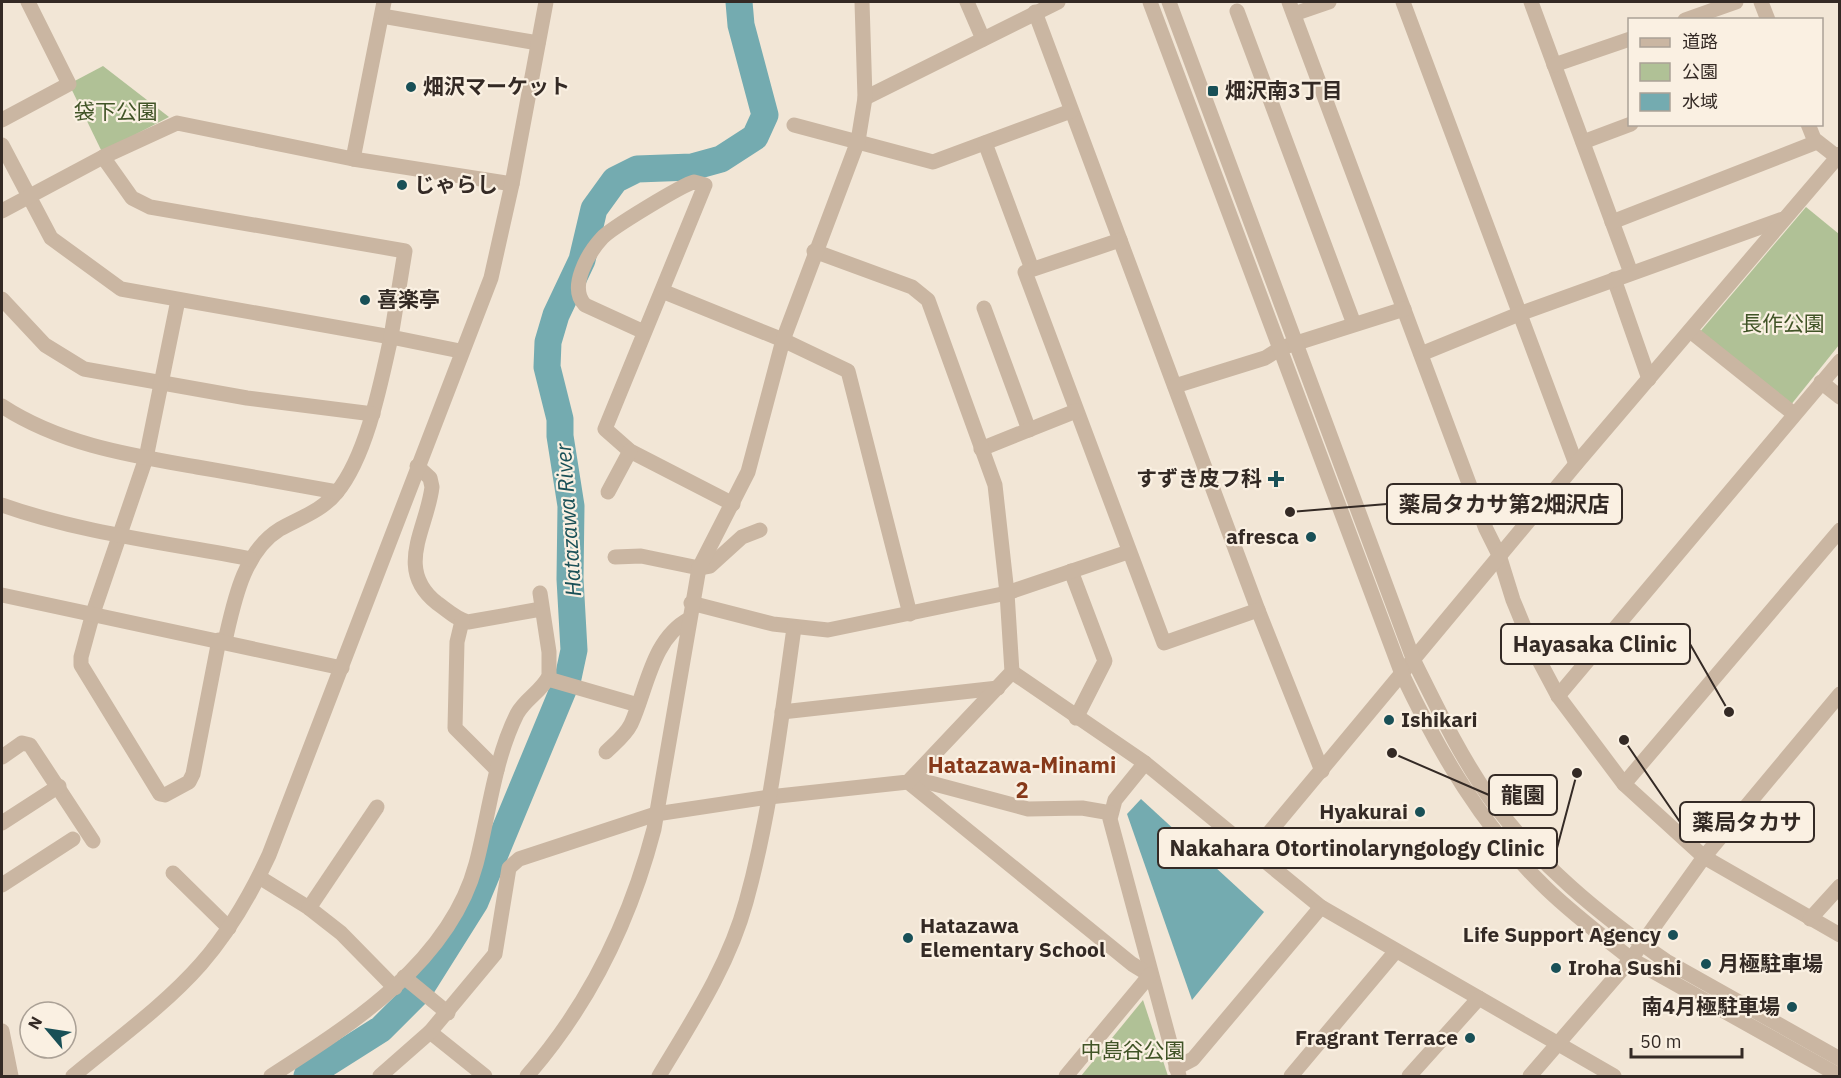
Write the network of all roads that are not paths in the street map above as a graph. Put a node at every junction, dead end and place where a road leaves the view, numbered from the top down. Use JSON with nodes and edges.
{"nodes":[{"id":1,"x":28,"y":2,"type":"edge"},
{"id":2,"x":546,"y":2,"type":"edge"},
{"id":3,"x":862,"y":2,"type":"edge"},
{"id":4,"x":967,"y":2,"type":"edge"},
{"id":5,"x":1058,"y":2,"type":"edge"},
{"id":6,"x":1150,"y":2,"type":"edge"},
{"id":7,"x":1169,"y":2,"type":"edge"},
{"id":8,"x":1329,"y":2,"type":"edge"},
{"id":9,"x":1403,"y":2,"type":"edge"},
{"id":10,"x":1531,"y":2,"type":"edge"},
{"id":11,"x":1736,"y":2,"type":"edge"},
{"id":12,"x":1761,"y":2,"type":"edge"},
{"id":13,"x":1291,"y":8,"type":"edge"},
{"id":14,"x":383,"y":9,"type":"edge"},
{"id":15,"x":1237,"y":11,"type":"dead end"},
{"id":16,"x":1035,"y":12,"type":"junction"},
{"id":17,"x":1691,"y":18,"type":"edge"},
{"id":18,"x":1767,"y":18,"type":"edge"},
{"id":19,"x":983,"y":39,"type":"junction"},
{"id":20,"x":1628,"y":39,"type":"edge"},
{"id":21,"x":538,"y":43,"type":"junction"},
{"id":22,"x":1554,"y":65,"type":"junction"},
{"id":23,"x":865,"y":98,"type":"junction"},
{"id":24,"x":1071,"y":111,"type":"junction"},
{"id":25,"x":2,"y":120,"type":"edge"},
{"id":26,"x":794,"y":125,"type":"dead end"},
{"id":27,"x":1628,"y":125,"type":"edge"},
{"id":28,"x":1809,"y":126,"type":"edge"},
{"id":29,"x":858,"y":141,"type":"junction"},
{"id":30,"x":1583,"y":142,"type":"junction"},
{"id":31,"x":1817,"y":142,"type":"junction"},
{"id":32,"x":985,"y":143,"type":"junction"},
{"id":33,"x":2,"y":145,"type":"edge"},
{"id":34,"x":1838,"y":155,"type":"edge"},
{"id":35,"x":103,"y":157,"type":"junction"},
{"id":36,"x":353,"y":159,"type":"junction"},
{"id":37,"x":512,"y":184,"type":"junction"},
{"id":38,"x":29,"y":198,"type":"junction"},
{"id":39,"x":2,"y":212,"type":"edge"},
{"id":40,"x":1786,"y":218,"type":"junction"},
{"id":41,"x":1612,"y":222,"type":"junction"},
{"id":42,"x":1120,"y":240,"type":"junction"},
{"id":43,"x":814,"y":251,"type":"junction"},
{"id":44,"x":1032,"y":269,"type":"junction"},
{"id":45,"x":1631,"y":273,"type":"junction"},
{"id":46,"x":1614,"y":279,"type":"junction"},
{"id":47,"x":662,"y":291,"type":"junction"},
{"id":48,"x":2,"y":299,"type":"edge"},
{"id":49,"x":178,"y":300,"type":"junction"},
{"id":50,"x":984,"y":308,"type":"dead end"},
{"id":51,"x":1404,"y":309,"type":"junction"},
{"id":52,"x":1519,"y":314,"type":"junction"},
{"id":53,"x":1354,"y":324,"type":"junction"},
{"id":54,"x":1690,"y":331,"type":"junction"},
{"id":55,"x":644,"y":332,"type":"junction"},
{"id":56,"x":391,"y":337,"type":"junction"},
{"id":57,"x":783,"y":340,"type":"junction"},
{"id":58,"x":1296,"y":343,"type":"junction"},
{"id":59,"x":1281,"y":348,"type":"junction"},
{"id":60,"x":460,"y":351,"type":"junction"},
{"id":61,"x":1421,"y":354,"type":"junction"},
{"id":62,"x":1839,"y":360,"type":"edge"},
{"id":63,"x":1649,"y":379,"type":"junction"},
{"id":64,"x":161,"y":382,"type":"junction"},
{"id":65,"x":1821,"y":382,"type":"junction"},
{"id":66,"x":1175,"y":387,"type":"junction"},
{"id":67,"x":1839,"y":397,"type":"edge"},
{"id":68,"x":2,"y":406,"type":"edge"},
{"id":69,"x":1076,"y":411,"type":"junction"},
{"id":70,"x":373,"y":414,"type":"junction"},
{"id":71,"x":1794,"y":414,"type":"junction"},
{"id":72,"x":1029,"y":430,"type":"junction"},
{"id":73,"x":981,"y":449,"type":"junction"},
{"id":74,"x":630,"y":452,"type":"junction"},
{"id":75,"x":146,"y":458,"type":"junction"},
{"id":76,"x":1576,"y":464,"type":"junction"},
{"id":77,"x":417,"y":466,"type":"junction"},
{"id":78,"x":337,"y":492,"type":"junction"},
{"id":79,"x":608,"y":492,"type":"dead end"},
{"id":80,"x":733,"y":504,"type":"junction"},
{"id":81,"x":2,"y":505,"type":"edge"},
{"id":82,"x":760,"y":530,"type":"dead end"},
{"id":83,"x":1839,"y":530,"type":"edge"},
{"id":84,"x":120,"y":534,"type":"junction"},
{"id":85,"x":1128,"y":552,"type":"junction"},
{"id":86,"x":1499,"y":555,"type":"junction"},
{"id":87,"x":615,"y":557,"type":"dead end"},
{"id":88,"x":251,"y":560,"type":"junction"},
{"id":89,"x":699,"y":568,"type":"junction"},
{"id":90,"x":1071,"y":571,"type":"junction"},
{"id":91,"x":540,"y":592,"type":"dead end"},
{"id":92,"x":1007,"y":593,"type":"junction"},
{"id":93,"x":2,"y":595,"type":"edge"},
{"id":94,"x":541,"y":609,"type":"junction"},
{"id":95,"x":1258,"y":610,"type":"junction"},
{"id":96,"x":690,"y":611,"type":"junction"},
{"id":97,"x":93,"y":613,"type":"junction"},
{"id":98,"x":910,"y":614,"type":"junction"},
{"id":99,"x":462,"y":621,"type":"junction"},
{"id":100,"x":794,"y":628,"type":"junction"},
{"id":101,"x":222,"y":641,"type":"junction"},
{"id":102,"x":1414,"y":661,"type":"junction"},
{"id":103,"x":342,"y":668,"type":"junction"},
{"id":104,"x":1012,"y":672,"type":"junction"},
{"id":105,"x":1402,"y":674,"type":"junction"},
{"id":106,"x":548,"y":679,"type":"junction"},
{"id":107,"x":999,"y":688,"type":"junction"},
{"id":108,"x":1839,"y":694,"type":"edge"},
{"id":109,"x":1558,"y":696,"type":"junction"},
{"id":110,"x":638,"y":705,"type":"junction"},
{"id":111,"x":782,"y":712,"type":"junction"},
{"id":112,"x":1076,"y":718,"type":"junction"},
{"id":113,"x":606,"y":752,"type":"dead end"},
{"id":114,"x":2,"y":757,"type":"edge"},
{"id":115,"x":1145,"y":763,"type":"junction"},
{"id":116,"x":497,"y":770,"type":"junction"},
{"id":117,"x":1322,"y":771,"type":"junction"},
{"id":118,"x":910,"y":780,"type":"junction"},
{"id":119,"x":1624,"y":784,"type":"junction"},
{"id":120,"x":59,"y":786,"type":"junction"},
{"id":121,"x":769,"y":797,"type":"junction"},
{"id":122,"x":377,"y":807,"type":"dead end"},
{"id":123,"x":656,"y":813,"type":"junction"},
{"id":124,"x":1111,"y":813,"type":"junction"},
{"id":125,"x":2,"y":823,"type":"edge"},
{"id":126,"x":73,"y":839,"type":"dead end"},
{"id":127,"x":93,"y":841,"type":"dead end"},
{"id":128,"x":1253,"y":852,"type":"junction"},
{"id":129,"x":1704,"y":856,"type":"junction"},
{"id":130,"x":172,"y":873,"type":"dead end"},
{"id":131,"x":259,"y":877,"type":"junction"},
{"id":132,"x":2,"y":885,"type":"edge"},
{"id":133,"x":1839,"y":886,"type":"edge"},
{"id":134,"x":1321,"y":907,"type":"junction"},
{"id":135,"x":309,"y":908,"type":"junction"},
{"id":136,"x":1810,"y":919,"type":"junction"},
{"id":137,"x":229,"y":928,"type":"junction"},
{"id":138,"x":1839,"y":935,"type":"edge"},
{"id":139,"x":1642,"y":945,"type":"junction"},
{"id":140,"x":1396,"y":951,"type":"junction"},
{"id":141,"x":1631,"y":959,"type":"junction"},
{"id":142,"x":1150,"y":975,"type":"junction"},
{"id":143,"x":400,"y":982,"type":"junction"},
{"id":144,"x":1479,"y":998,"type":"junction"},
{"id":145,"x":448,"y":1013,"type":"junction"},
{"id":146,"x":2,"y":1032,"type":"edge"},
{"id":147,"x":430,"y":1032,"type":"junction"},
{"id":148,"x":1558,"y":1045,"type":"junction"},
{"id":149,"x":1839,"y":1059,"type":"edge"},
{"id":150,"x":1178,"y":1072,"type":"edge"},
{"id":151,"x":1839,"y":1076,"type":"edge"},
{"id":152,"x":11,"y":1077,"type":"edge"},
{"id":153,"x":74,"y":1077,"type":"edge"},
{"id":154,"x":271,"y":1077,"type":"edge"},
{"id":155,"x":380,"y":1077,"type":"edge"},
{"id":156,"x":485,"y":1077,"type":"edge"},
{"id":157,"x":527,"y":1077,"type":"edge"},
{"id":158,"x":659,"y":1077,"type":"edge"},
{"id":159,"x":1066,"y":1077,"type":"edge"},
{"id":160,"x":1291,"y":1077,"type":"edge"},
{"id":161,"x":1409,"y":1077,"type":"edge"},
{"id":162,"x":1530,"y":1077,"type":"edge"},
{"id":163,"x":1614,"y":1077,"type":"edge"}],
"edges":[{"from":1,"to":25,"type":"street"},
{"from":2,"to":21,"type":"street"},
{"from":3,"to":23,"type":"street"},
{"from":4,"to":19,"type":"street"},
{"from":5,"to":16,"type":"street"},
{"from":6,"to":59,"type":"street"},
{"from":7,"to":58,"type":"street"},
{"from":8,"to":13,"type":"street"},
{"from":9,"to":52,"type":"street"},
{"from":10,"to":22,"type":"street"},
{"from":11,"to":17,"type":"street"},
{"from":12,"to":18,"type":"street"},
{"from":13,"to":51,"type":"street"},
{"from":14,"to":21,"type":"street"},
{"from":14,"to":36,"type":"street"},
{"from":15,"to":53,"type":"street"},
{"from":16,"to":19,"type":"street"},
{"from":16,"to":24,"type":"street"},
{"from":19,"to":23,"type":"street"},
{"from":20,"to":22,"type":"street"},
{"from":21,"to":37,"type":"street"},
{"from":22,"to":30,"type":"street"},
{"from":23,"to":29,"type":"street"},
{"from":24,"to":32,"type":"street"},
{"from":24,"to":42,"type":"street"},
{"from":26,"to":29,"type":"street"},
{"from":27,"to":30,"type":"street"},
{"from":28,"to":31,"type":"street"},
{"from":29,"to":32,"type":"street"},
{"from":29,"to":43,"type":"street"},
{"from":30,"to":41,"type":"street"},
{"from":31,"to":34,"type":"street"},
{"from":31,"to":41,"type":"street"},
{"from":32,"to":44,"type":"street"},
{"from":33,"to":38,"type":"street"},
{"from":34,"to":40,"type":"street"},
{"from":35,"to":36,"type":"street"},
{"from":35,"to":38,"type":"street"},
{"from":35,"to":56,"type":"street"},
{"from":36,"to":37,"type":"street"},
{"from":37,"to":60,"type":"street"},
{"from":38,"to":39,"type":"street"},
{"from":38,"to":49,"type":"street"},
{"from":40,"to":45,"type":"street"},
{"from":40,"to":54,"type":"street"},
{"from":41,"to":45,"type":"street"},
{"from":42,"to":44,"type":"street"},
{"from":42,"to":66,"type":"street"},
{"from":43,"to":57,"type":"street"},
{"from":43,"to":73,"type":"street"},
{"from":44,"to":69,"type":"street"},
{"from":45,"to":46,"type":"street"},
{"from":46,"to":52,"type":"street"},
{"from":46,"to":63,"type":"street"},
{"from":47,"to":55,"type":"street"},
{"from":47,"to":55,"type":"street"},
{"from":47,"to":57,"type":"street"},
{"from":48,"to":64,"type":"street"},
{"from":49,"to":56,"type":"street"},
{"from":49,"to":64,"type":"street"},
{"from":50,"to":72,"type":"street"},
{"from":51,"to":53,"type":"street"},
{"from":51,"to":61,"type":"street"},
{"from":52,"to":61,"type":"street"},
{"from":52,"to":76,"type":"street"},
{"from":53,"to":58,"type":"street"},
{"from":54,"to":63,"type":"street"},
{"from":54,"to":71,"type":"street"},
{"from":55,"to":74,"type":"street"},
{"from":56,"to":60,"type":"street"},
{"from":56,"to":70,"type":"street"},
{"from":57,"to":80,"type":"street"},
{"from":57,"to":98,"type":"street"},
{"from":58,"to":59,"type":"street"},
{"from":58,"to":102,"type":"street"},
{"from":59,"to":66,"type":"street"},
{"from":59,"to":105,"type":"street"},
{"from":60,"to":77,"type":"street"},
{"from":61,"to":86,"type":"street"},
{"from":62,"to":65,"type":"street"},
{"from":63,"to":76,"type":"street"},
{"from":64,"to":70,"type":"street"},
{"from":64,"to":75,"type":"street"},
{"from":65,"to":67,"type":"street"},
{"from":65,"to":71,"type":"street"},
{"from":66,"to":95,"type":"street"},
{"from":68,"to":75,"type":"street"},
{"from":69,"to":72,"type":"street"},
{"from":69,"to":85,"type":"street"},
{"from":70,"to":78,"type":"street"},
{"from":71,"to":109,"type":"street"},
{"from":72,"to":73,"type":"street"},
{"from":73,"to":92,"type":"street"},
{"from":74,"to":79,"type":"street"},
{"from":74,"to":80,"type":"street"},
{"from":75,"to":78,"type":"street"},
{"from":75,"to":84,"type":"street"},
{"from":76,"to":86,"type":"street"},
{"from":77,"to":99,"type":"street"},
{"from":77,"to":103,"type":"street"},
{"from":78,"to":88,"type":"street"},
{"from":80,"to":89,"type":"street"},
{"from":81,"to":84,"type":"street"},
{"from":82,"to":89,"type":"street"},
{"from":83,"to":119,"type":"street"},
{"from":84,"to":88,"type":"street"},
{"from":84,"to":97,"type":"street"},
{"from":85,"to":90,"type":"street"},
{"from":85,"to":95,"type":"street"},
{"from":86,"to":102,"type":"street"},
{"from":86,"to":109,"type":"street"},
{"from":87,"to":89,"type":"street"},
{"from":88,"to":101,"type":"street"},
{"from":89,"to":96,"type":"street"},
{"from":90,"to":92,"type":"street"},
{"from":90,"to":112,"type":"street"},
{"from":91,"to":94,"type":"street"},
{"from":92,"to":98,"type":"street"},
{"from":92,"to":104,"type":"street"},
{"from":93,"to":97,"type":"street"},
{"from":94,"to":99,"type":"street"},
{"from":94,"to":106,"type":"street"},
{"from":95,"to":117,"type":"street"},
{"from":96,"to":100,"type":"street"},
{"from":96,"to":110,"type":"street"},
{"from":96,"to":123,"type":"street"},
{"from":97,"to":101,"type":"street"},
{"from":97,"to":101,"type":"street"},
{"from":98,"to":100,"type":"street"},
{"from":99,"to":116,"type":"street"},
{"from":100,"to":111,"type":"street"},
{"from":101,"to":103,"type":"street"},
{"from":102,"to":105,"type":"street"},
{"from":102,"to":139,"type":"street"},
{"from":103,"to":131,"type":"street"},
{"from":104,"to":107,"type":"street"},
{"from":104,"to":112,"type":"street"},
{"from":105,"to":117,"type":"street"},
{"from":105,"to":141,"type":"street"},
{"from":106,"to":110,"type":"street"},
{"from":106,"to":116,"type":"street"},
{"from":107,"to":111,"type":"street"},
{"from":107,"to":118,"type":"street"},
{"from":108,"to":129,"type":"street"},
{"from":109,"to":119,"type":"street"},
{"from":110,"to":113,"type":"street"},
{"from":111,"to":121,"type":"street"},
{"from":112,"to":115,"type":"street"},
{"from":114,"to":120,"type":"street"},
{"from":115,"to":124,"type":"street"},
{"from":115,"to":128,"type":"street"},
{"from":116,"to":143,"type":"street"},
{"from":117,"to":128,"type":"street"},
{"from":118,"to":121,"type":"street"},
{"from":118,"to":124,"type":"street"},
{"from":118,"to":142,"type":"street"},
{"from":119,"to":129,"type":"street"},
{"from":120,"to":125,"type":"street"},
{"from":120,"to":127,"type":"street"},
{"from":121,"to":123,"type":"street"},
{"from":121,"to":158,"type":"street"},
{"from":122,"to":135,"type":"street"},
{"from":123,"to":145,"type":"street"},
{"from":123,"to":157,"type":"street"},
{"from":124,"to":142,"type":"street"},
{"from":126,"to":132,"type":"street"},
{"from":128,"to":134,"type":"street"},
{"from":129,"to":136,"type":"street"},
{"from":129,"to":139,"type":"street"},
{"from":130,"to":137,"type":"street"},
{"from":131,"to":135,"type":"street"},
{"from":131,"to":137,"type":"street"},
{"from":133,"to":136,"type":"street"},
{"from":134,"to":140,"type":"street"},
{"from":134,"to":150,"type":"street"},
{"from":135,"to":143,"type":"street"},
{"from":136,"to":138,"type":"street"},
{"from":137,"to":153,"type":"street"},
{"from":139,"to":141,"type":"street"},
{"from":139,"to":149,"type":"street"},
{"from":140,"to":144,"type":"street"},
{"from":140,"to":160,"type":"street"},
{"from":141,"to":148,"type":"street"},
{"from":141,"to":151,"type":"street"},
{"from":142,"to":150,"type":"street"},
{"from":142,"to":159,"type":"street"},
{"from":143,"to":145,"type":"street"},
{"from":143,"to":154,"type":"street"},
{"from":144,"to":148,"type":"street"},
{"from":144,"to":161,"type":"street"},
{"from":145,"to":147,"type":"street"},
{"from":146,"to":152,"type":"street"},
{"from":147,"to":155,"type":"street"},
{"from":147,"to":156,"type":"street"},
{"from":148,"to":162,"type":"street"},
{"from":148,"to":163,"type":"street"}]}
